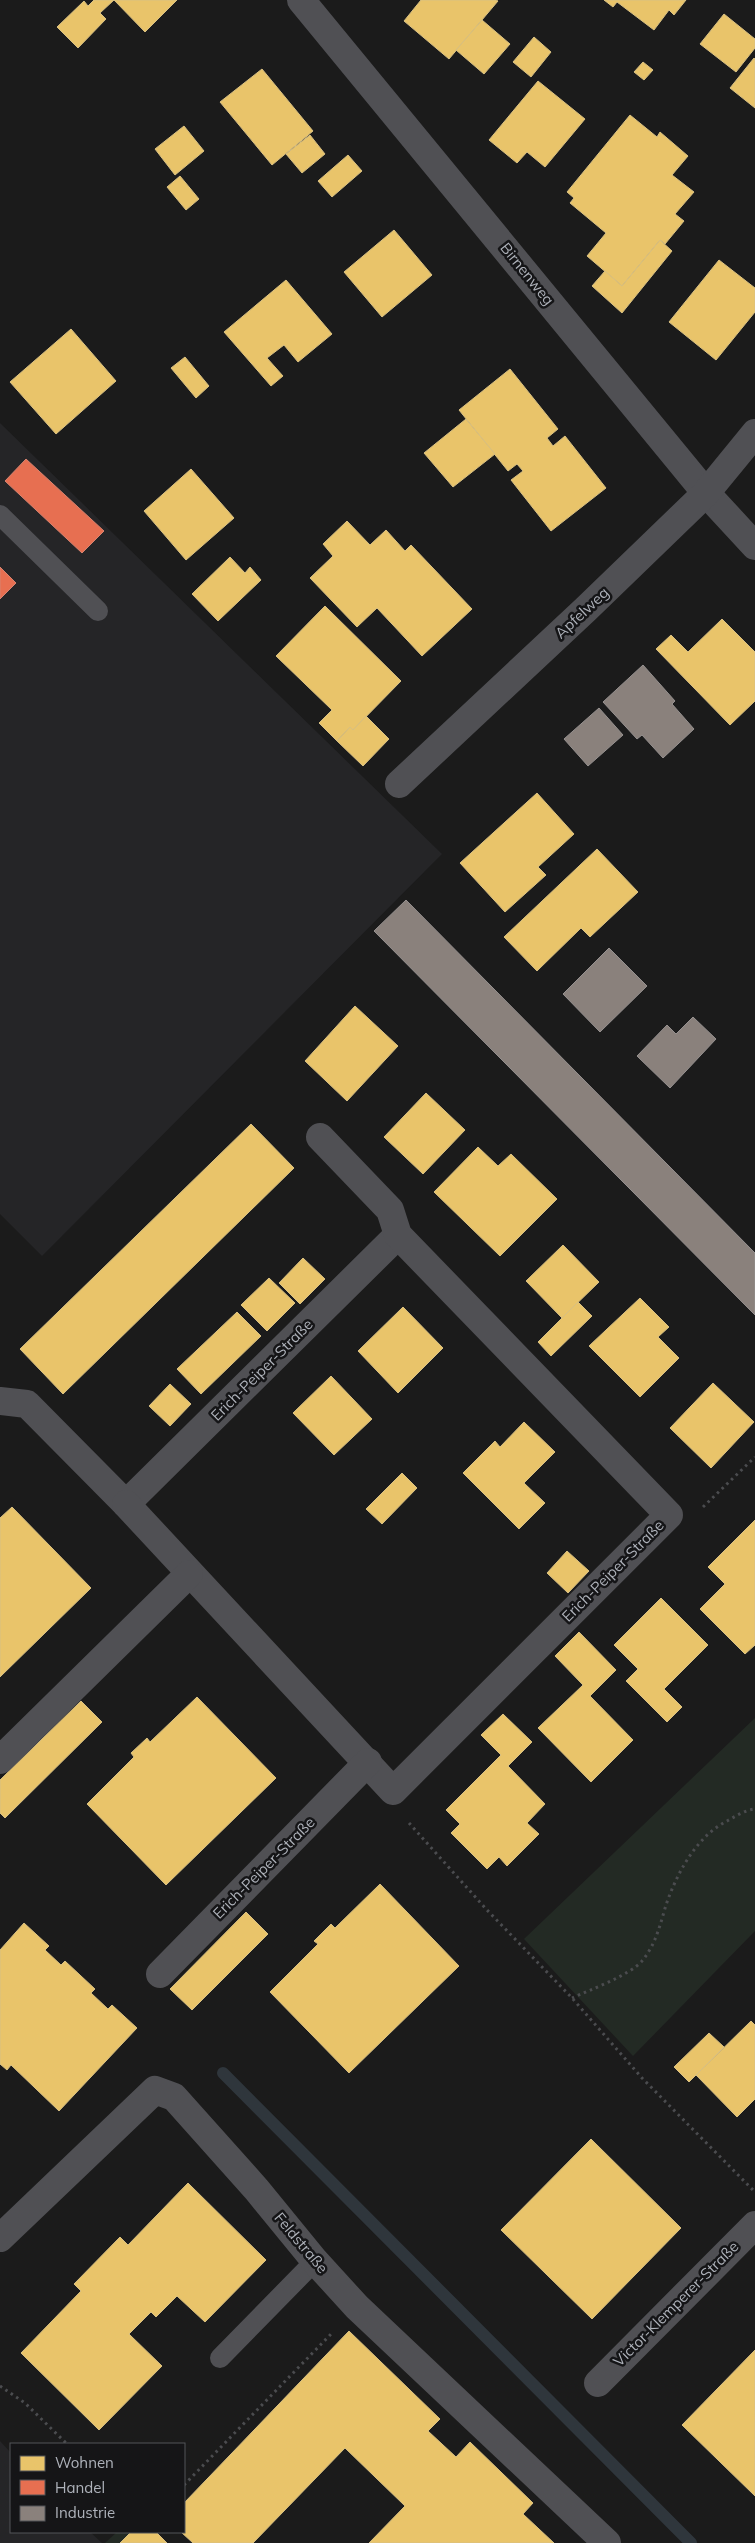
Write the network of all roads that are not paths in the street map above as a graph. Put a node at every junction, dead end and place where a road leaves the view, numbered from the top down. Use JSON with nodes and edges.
{"nodes":[{"id":1,"x":302,"y":0,"type":"edge"},
{"id":2,"x":755,"y":433,"type":"edge"},
{"id":3,"x":706,"y":494,"type":"junction"},
{"id":4,"x":0,"y":515,"type":"edge"},
{"id":5,"x":755,"y":546,"type":"edge"},
{"id":6,"x":98,"y":611,"type":"dead end"},
{"id":7,"x":399,"y":784,"type":"dead end"},
{"id":8,"x":320,"y":1137,"type":"dead end"},
{"id":9,"x":398,"y":1235,"type":"junction"},
{"id":10,"x":0,"y":1401,"type":"edge"},
{"id":11,"x":126,"y":1504,"type":"junction"},
{"id":12,"x":189,"y":1574,"type":"junction"},
{"id":13,"x":0,"y":1760,"type":"edge"},
{"id":14,"x":368,"y":1762,"type":"junction"},
{"id":15,"x":160,"y":1974,"type":"dead end"},
{"id":16,"x":755,"y":2225,"type":"edge"},
{"id":17,"x":0,"y":2238,"type":"edge"},
{"id":18,"x":315,"y":2261,"type":"junction"},
{"id":19,"x":220,"y":2358,"type":"dead end"},
{"id":20,"x":598,"y":2383,"type":"dead end"},
{"id":21,"x":607,"y":2543,"type":"edge"}],
"edges":[{"from":1,"to":3,"type":"street","name":"Birnenweg"},
{"from":2,"to":3,"type":"street","name":"Apfelweg"},
{"from":3,"to":5,"type":"street","name":"Birnenweg"},
{"from":3,"to":7,"type":"street","name":"Apfelweg"},
{"from":4,"to":6,"type":"lane"},
{"from":8,"to":9,"type":"street","name":"Erich-Peiper-Straße"},
{"from":9,"to":11,"type":"street","name":"Erich-Peiper-Straße"},
{"from":9,"to":14,"type":"street","name":"Erich-Peiper-Straße"},
{"from":10,"to":11,"type":"street"},
{"from":11,"to":12,"type":"street"},
{"from":12,"to":13,"type":"street"},
{"from":12,"to":14,"type":"street"},
{"from":14,"to":15,"type":"street","name":"Erich-Peiper-Straße"},
{"from":16,"to":20,"type":"street","name":"Victor-Klemperer-Straße"},
{"from":17,"to":18,"type":"street","name":"Feldstraße"},
{"from":18,"to":19,"type":"lane"},
{"from":18,"to":21,"type":"street","name":"Feldstraße"}]}
